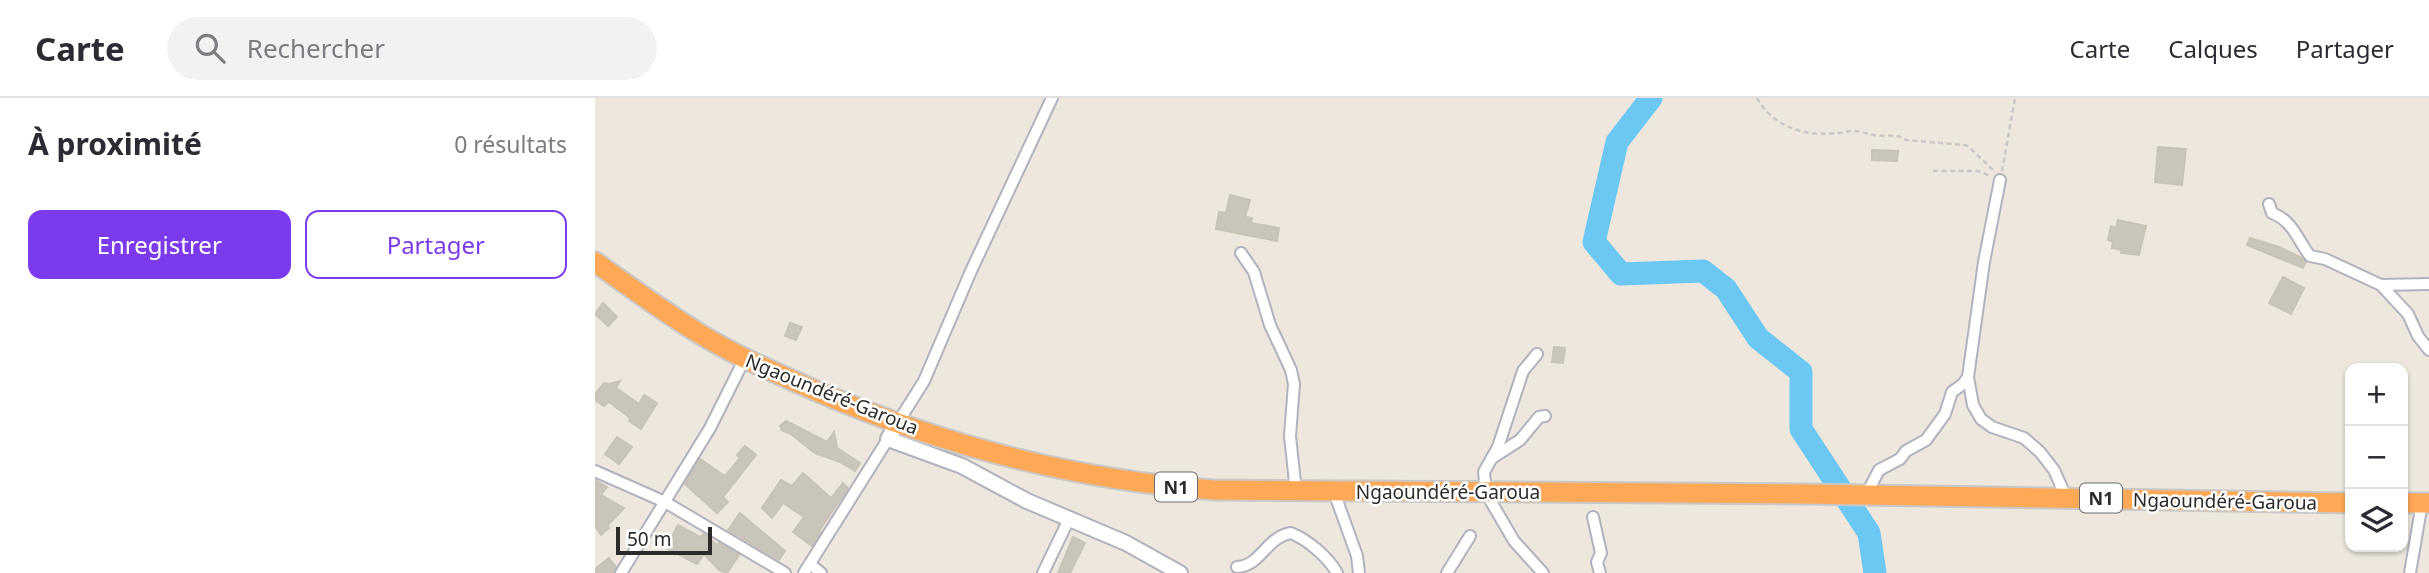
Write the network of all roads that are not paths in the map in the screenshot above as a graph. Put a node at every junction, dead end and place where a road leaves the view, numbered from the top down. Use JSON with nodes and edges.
{"nodes":[{"id":1,"x":1052,"y":98,"type":"edge"},
{"id":2,"x":2000,"y":180,"type":"road end"},
{"id":3,"x":2269,"y":204,"type":"dead end"},
{"id":4,"x":1241,"y":253,"type":"dead end"},
{"id":5,"x":595,"y":262,"type":"edge"},
{"id":6,"x":2429,"y":284,"type":"edge"},
{"id":7,"x":2381,"y":285,"type":"junction"},
{"id":8,"x":2429,"y":350,"type":"edge"},
{"id":9,"x":1537,"y":354,"type":"dead end"},
{"id":10,"x":745,"y":358,"type":"junction"},
{"id":11,"x":1968,"y":377,"type":"junction"},
{"id":12,"x":1545,"y":416,"type":"dead end"},
{"id":13,"x":892,"y":431,"type":"junction"},
{"id":14,"x":1492,"y":458,"type":"junction"},
{"id":15,"x":595,"y":471,"type":"edge"},
{"id":16,"x":1296,"y":492,"type":"junction"},
{"id":17,"x":1334,"y":492,"type":"junction"},
{"id":18,"x":1486,"y":493,"type":"junction"},
{"id":19,"x":1859,"y":495,"type":"junction"},
{"id":20,"x":2066,"y":497,"type":"junction"},
{"id":21,"x":665,"y":502,"type":"junction"},
{"id":22,"x":2345,"y":503,"type":"edge"},
{"id":23,"x":2418,"y":503,"type":"edge"},
{"id":24,"x":1070,"y":517,"type":"junction"},
{"id":25,"x":1593,"y":517,"type":"dead end"},
{"id":26,"x":1470,"y":536,"type":"dead end"},
{"id":27,"x":1237,"y":567,"type":"dead end"},
{"id":28,"x":807,"y":568,"type":"edge"},
{"id":29,"x":621,"y":573,"type":"edge"},
{"id":30,"x":785,"y":573,"type":"edge"},
{"id":31,"x":821,"y":573,"type":"edge"},
{"id":32,"x":1044,"y":573,"type":"edge"},
{"id":33,"x":1180,"y":573,"type":"edge"},
{"id":34,"x":1337,"y":573,"type":"edge"},
{"id":35,"x":1359,"y":573,"type":"edge"},
{"id":36,"x":1447,"y":573,"type":"edge"},
{"id":37,"x":1543,"y":573,"type":"edge"},
{"id":38,"x":1600,"y":573,"type":"edge"},
{"id":39,"x":2410,"y":573,"type":"edge"}],
"edges":[{"from":1,"to":13,"type":"street"},
{"from":2,"to":11,"type":"street"},
{"from":3,"to":7,"type":"street"},
{"from":4,"to":16,"type":"street"},
{"from":5,"to":10,"type":"highway","name":"Ngaoundéré-Garoua","number":"N1"},
{"from":6,"to":7,"type":"street"},
{"from":7,"to":8,"type":"street"},
{"from":9,"to":14,"type":"street"},
{"from":10,"to":13,"type":"highway","name":"Ngaoundéré-Garoua","number":"N1"},
{"from":10,"to":21,"type":"street"},
{"from":11,"to":19,"type":"street"},
{"from":11,"to":20,"type":"street"},
{"from":12,"to":14,"type":"street"},
{"from":13,"to":16,"type":"highway","name":"Ngaoundéré-Garoua","number":"N1"},
{"from":13,"to":24,"type":"street"},
{"from":13,"to":28,"type":"street"},
{"from":14,"to":18,"type":"street"},
{"from":15,"to":21,"type":"street"},
{"from":16,"to":17,"type":"highway","name":"Ngaoundéré-Garoua","number":"N1"},
{"from":17,"to":18,"type":"highway","name":"Ngaoundéré-Garoua","number":"N1"},
{"from":17,"to":35,"type":"street"},
{"from":18,"to":19,"type":"highway","name":"Ngaoundéré-Garoua","number":"N1"},
{"from":18,"to":37,"type":"street"},
{"from":19,"to":20,"type":"highway","name":"Ngaoundéré-Garoua","number":"N1"},
{"from":20,"to":22,"type":"highway","name":"Ngaoundéré-Garoua","number":"N1"},
{"from":21,"to":29,"type":"street"},
{"from":21,"to":30,"type":"street"},
{"from":23,"to":39,"type":"street"},
{"from":24,"to":32,"type":"street"},
{"from":24,"to":33,"type":"street"},
{"from":25,"to":38,"type":"street"},
{"from":26,"to":36,"type":"street"},
{"from":27,"to":34,"type":"street"},
{"from":28,"to":31,"type":"street"}]}
